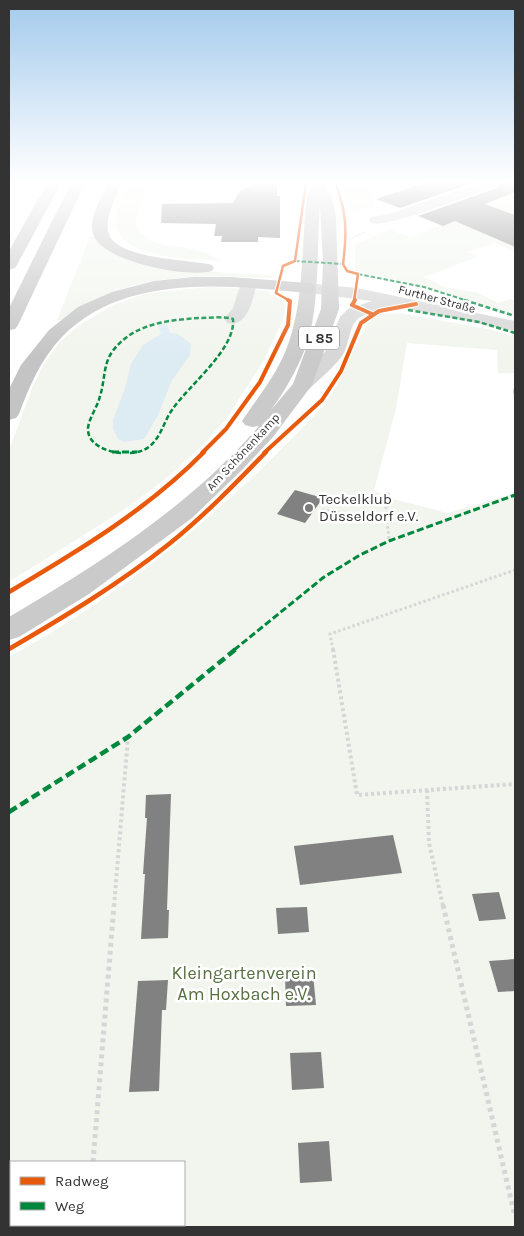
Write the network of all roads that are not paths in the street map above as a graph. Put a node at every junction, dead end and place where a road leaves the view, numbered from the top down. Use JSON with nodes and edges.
{"nodes":[{"id":1,"x":22,"y":241,"type":"edge"},
{"id":2,"x":50,"y":241,"type":"edge"},
{"id":3,"x":107,"y":241,"type":"edge"},
{"id":4,"x":310,"y":241,"type":"edge"},
{"id":5,"x":330,"y":241,"type":"edge"},
{"id":6,"x":9,"y":265,"type":"edge"},
{"id":7,"x":307,"y":281,"type":"junction"},
{"id":8,"x":250,"y":283,"type":"junction"},
{"id":9,"x":331,"y":283,"type":"junction"},
{"id":10,"x":416,"y":304,"type":"junction"},
{"id":11,"x":234,"y":319,"type":"dead end"},
{"id":12,"x":9,"y":325,"type":"edge"},
{"id":13,"x":515,"y":325,"type":"edge"},
{"id":14,"x":302,"y":385,"type":"junction"},
{"id":15,"x":9,"y":414,"type":"edge"},
{"id":16,"x":9,"y":609,"type":"edge"},
{"id":17,"x":9,"y":630,"type":"edge"}],
"edges":[{"from":1,"to":6,"type":"highway"},
{"from":2,"to":12,"type":"highway"},
{"from":3,"to":7,"type":"highway"},
{"from":4,"to":7,"type":"main road","name":"Am Schönenkamp","number":"L 85"},
{"from":5,"to":9,"type":"main road","name":"Am Schönenkamp","number":"L 85"},
{"from":7,"to":8,"type":"highway"},
{"from":7,"to":9,"type":"street","name":"Further Straße"},
{"from":7,"to":16,"type":"main road","name":"Am Schönenkamp","number":"L 85"},
{"from":8,"to":11,"type":"street"},
{"from":8,"to":15,"type":"highway"},
{"from":9,"to":10,"type":"street","name":"Further Straße"},
{"from":9,"to":13,"type":"street","name":"Further Straße"},
{"from":9,"to":14,"type":"main road","name":"Am Schönenkamp","number":"L 85"},
{"from":10,"to":13,"type":"street","name":"Further Straße"},
{"from":10,"to":14,"type":"street"},
{"from":14,"to":17,"type":"main road","name":"Am Schönenkamp","number":"L 85"}]}
